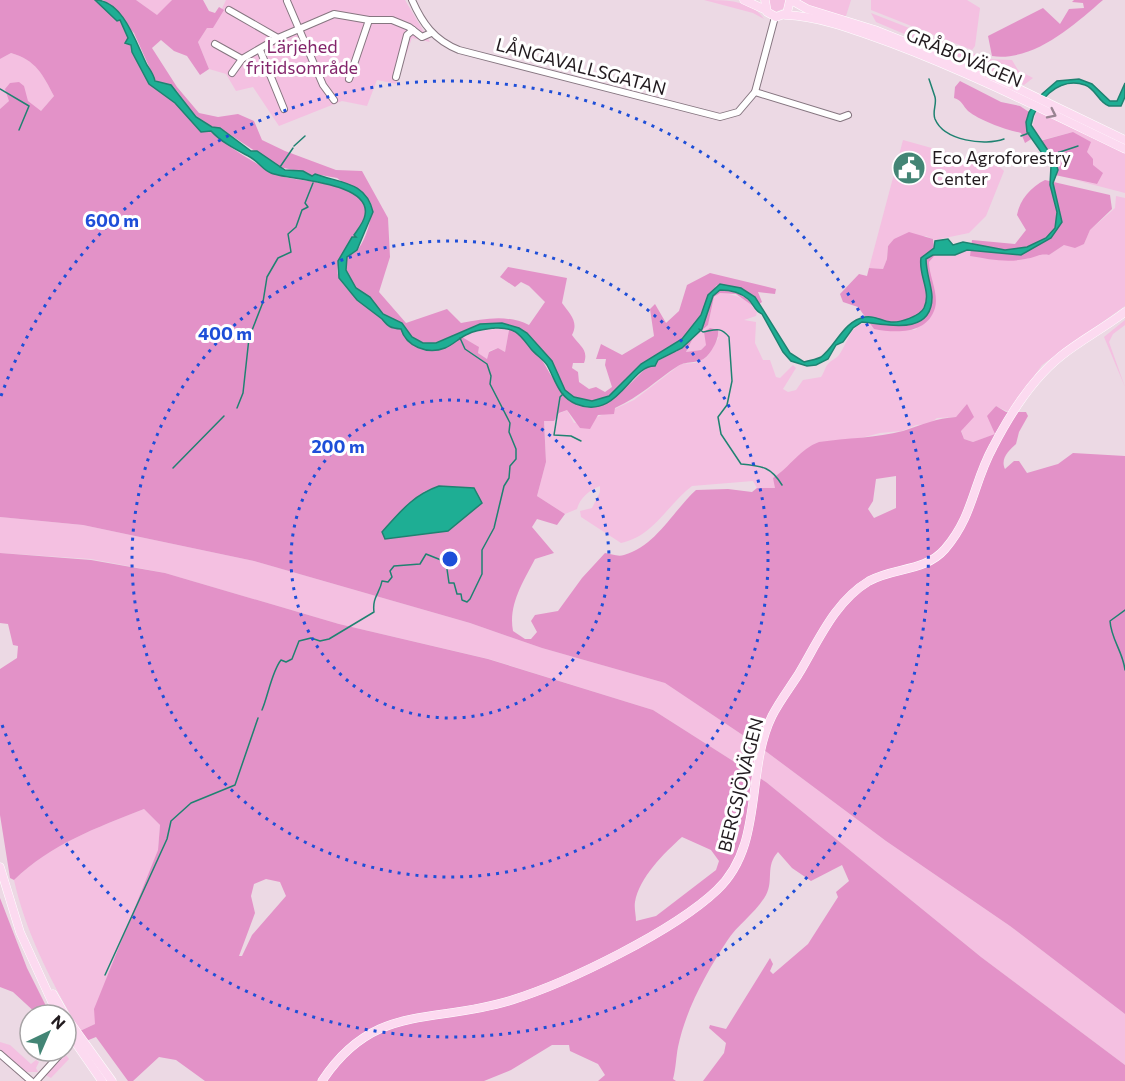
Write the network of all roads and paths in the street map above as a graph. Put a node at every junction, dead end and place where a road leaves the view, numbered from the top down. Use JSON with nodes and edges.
{"nodes":[{"id":1,"x":287,"y":0,"type":"edge"},
{"id":2,"x":411,"y":0,"type":"edge"},
{"id":3,"x":744,"y":0,"type":"edge"},
{"id":4,"x":765,"y":0,"type":"edge"},
{"id":5,"x":791,"y":0,"type":"edge"},
{"id":6,"x":229,"y":10,"type":"dead end"},
{"id":7,"x":766,"y":10,"type":"junction"},
{"id":8,"x":785,"y":15,"type":"junction"},
{"id":9,"x":775,"y":17,"type":"junction"},
{"id":10,"x":369,"y":20,"type":"junction"},
{"id":11,"x":300,"y":29,"type":"junction"},
{"id":12,"x":413,"y":30,"type":"junction"},
{"id":13,"x":431,"y":33,"type":"junction"},
{"id":14,"x":278,"y":38,"type":"junction"},
{"id":15,"x":215,"y":44,"type":"dead end"},
{"id":16,"x":260,"y":50,"type":"junction"},
{"id":17,"x":242,"y":59,"type":"junction"},
{"id":18,"x":232,"y":73,"type":"dead end"},
{"id":19,"x":396,"y":77,"type":"dead end"},
{"id":20,"x":349,"y":79,"type":"dead end"},
{"id":21,"x":996,"y":82,"type":"junction"},
{"id":22,"x":755,"y":92,"type":"junction"},
{"id":23,"x":334,"y":100,"type":"dead end"},
{"id":24,"x":284,"y":109,"type":"dead end"},
{"id":25,"x":848,"y":115,"type":"dead end"},
{"id":26,"x":1073,"y":119,"type":"junction"},
{"id":27,"x":1125,"y":138,"type":"edge"},
{"id":28,"x":1125,"y":149,"type":"edge"},
{"id":29,"x":1125,"y":312,"type":"edge"},
{"id":30,"x":0,"y":867,"type":"edge"},
{"id":31,"x":41,"y":978,"type":"junction"},
{"id":32,"x":52,"y":1003,"type":"edge"},
{"id":33,"x":57,"y":1003,"type":"edge"},
{"id":34,"x":78,"y":1043,"type":"joint"},
{"id":35,"x":0,"y":1054,"type":"edge"},
{"id":36,"x":53,"y":1063,"type":"edge"},
{"id":37,"x":31,"y":1081,"type":"edge"},
{"id":38,"x":36,"y":1081,"type":"edge"},
{"id":39,"x":102,"y":1081,"type":"edge"},
{"id":40,"x":112,"y":1081,"type":"edge"},
{"id":41,"x":322,"y":1081,"type":"edge"}],
"edges":[{"from":1,"to":11,"type":"street"},
{"from":2,"to":13,"type":"street","name":"LÅNGAVALLSGATAN"},
{"from":3,"to":7,"type":"main road"},
{"from":4,"to":7,"type":"main road"},
{"from":5,"to":8,"type":"main road","name":"GRÅBOVÄGEN"},
{"from":5,"to":21,"type":"main road","name":"GRÅBOVÄGEN"},
{"from":6,"to":14,"type":"street"},
{"from":7,"to":9,"type":"main road"},
{"from":8,"to":9,"type":"main road","name":"GRÅBOVÄGEN"},
{"from":8,"to":21,"type":"main road","name":"GRÅBOVÄGEN"},
{"from":9,"to":22,"type":"street","name":"LÅNGAVALLSGATAN"},
{"from":10,"to":11,"type":"street"},
{"from":10,"to":12,"type":"street"},
{"from":10,"to":20,"type":"street"},
{"from":11,"to":14,"type":"street"},
{"from":11,"to":23,"type":"street"},
{"from":12,"to":13,"type":"street"},
{"from":12,"to":19,"type":"street"},
{"from":13,"to":22,"type":"street","name":"LÅNGAVALLSGATAN"},
{"from":14,"to":16,"type":"street"},
{"from":15,"to":17,"type":"street"},
{"from":16,"to":17,"type":"street"},
{"from":16,"to":24,"type":"street"},
{"from":17,"to":18,"type":"street"},
{"from":21,"to":26,"type":"main road","name":"GRÅBOVÄGEN"},
{"from":22,"to":25,"type":"street"},
{"from":26,"to":27,"type":"main road","name":"GRÅBOVÄGEN"},
{"from":26,"to":28,"type":"main road","name":"GRÅBOVÄGEN"},
{"from":29,"to":41,"type":"main road","name":"BERGSJÖVÄGEN"},
{"from":30,"to":31,"type":"main road"},
{"from":31,"to":32,"type":"main road"},
{"from":31,"to":33,"type":"main road"},
{"from":34,"to":39,"type":"main road"},
{"from":34,"to":40,"type":"main road"},
{"from":35,"to":37,"type":"street"},
{"from":36,"to":38,"type":"street"}]}
